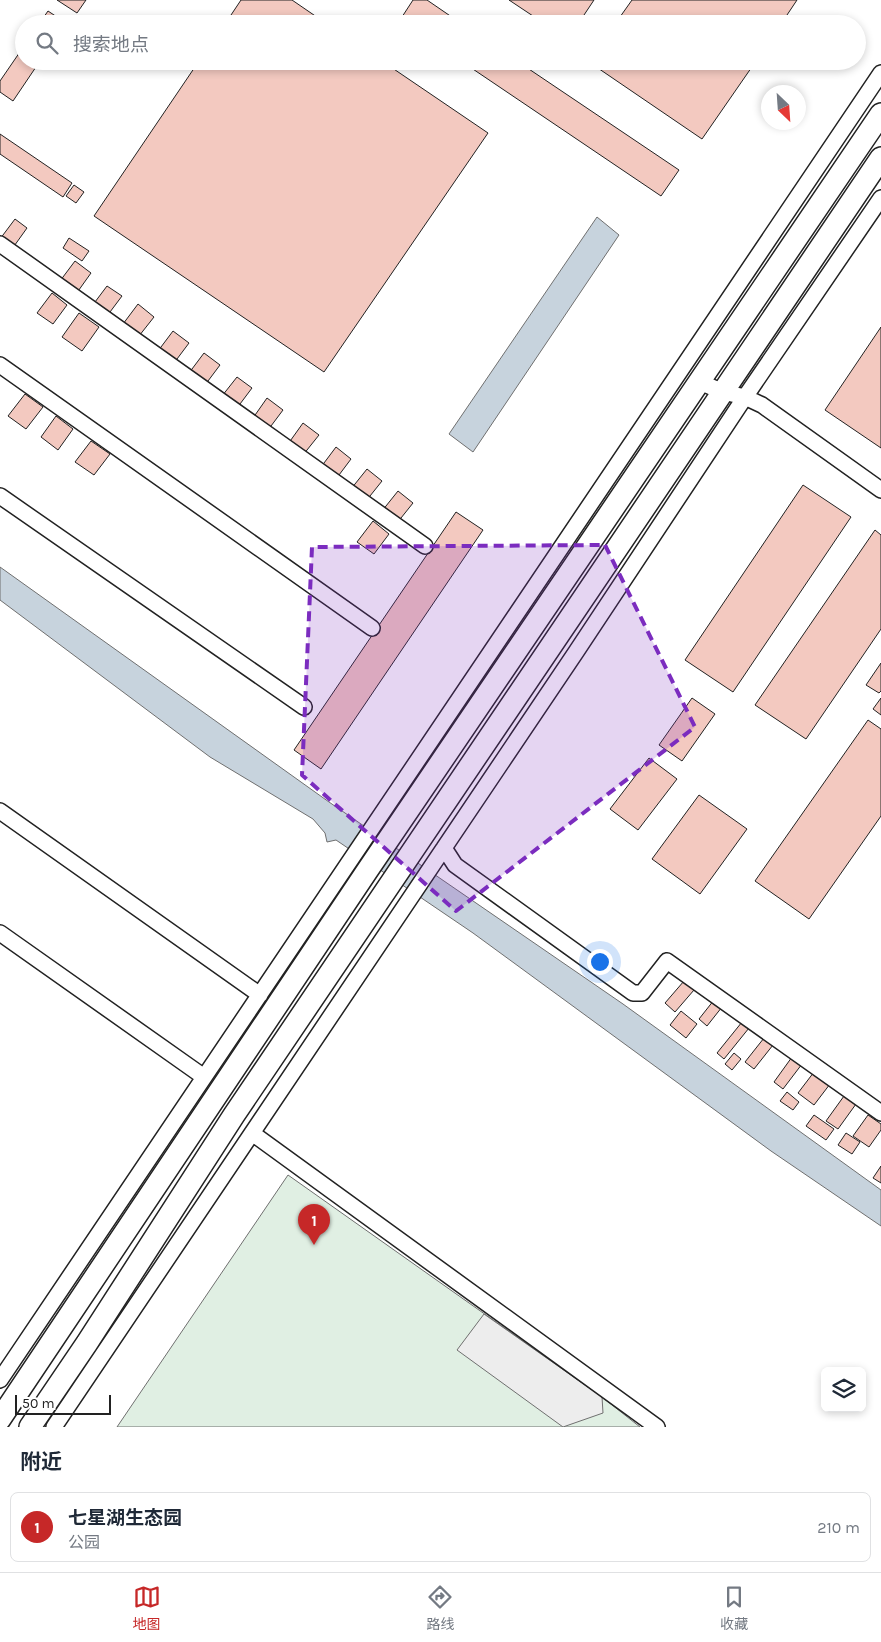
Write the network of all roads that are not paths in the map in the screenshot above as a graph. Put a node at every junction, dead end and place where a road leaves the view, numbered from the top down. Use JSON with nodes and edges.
{"nodes":[{"id":1,"x":881,"y":73,"type":"edge"},
{"id":2,"x":881,"y":114,"type":"edge"},
{"id":3,"x":881,"y":158,"type":"edge"},
{"id":4,"x":881,"y":198,"type":"edge"},
{"id":5,"x":0,"y":244,"type":"edge"},
{"id":6,"x":0,"y":364,"type":"edge"},
{"id":7,"x":700,"y":382,"type":"junction"},
{"id":8,"x":723,"y":392,"type":"junction"},
{"id":9,"x":746,"y":396,"type":"junction"},
{"id":10,"x":651,"y":415,"type":"junction"},
{"id":11,"x":669,"y":427,"type":"junction"},
{"id":12,"x":881,"y":490,"type":"edge"},
{"id":13,"x":0,"y":496,"type":"edge"},
{"id":14,"x":425,"y":546,"type":"dead end"},
{"id":15,"x":372,"y":628,"type":"dead end"},
{"id":16,"x":304,"y":707,"type":"dead end"},
{"id":17,"x":0,"y":811,"type":"edge"},
{"id":18,"x":444,"y":848,"type":"junction"},
{"id":19,"x":0,"y":932,"type":"edge"},
{"id":20,"x":260,"y":995,"type":"junction"},
{"id":21,"x":204,"y":1077,"type":"junction"},
{"id":22,"x":881,"y":1113,"type":"edge"},
{"id":23,"x":252,"y":1133,"type":"junction"},
{"id":24,"x":0,"y":1380,"type":"edge"},
{"id":25,"x":0,"y":1419,"type":"edge"},
{"id":26,"x":30,"y":1427,"type":"edge"},
{"id":27,"x":54,"y":1427,"type":"edge"},
{"id":28,"x":657,"y":1427,"type":"edge"}],
"edges":[{"from":1,"to":10,"type":"street"},
{"from":2,"to":7,"type":"highway"},
{"from":3,"to":8,"type":"highway"},
{"from":4,"to":9,"type":"street"},
{"from":5,"to":14,"type":"street"},
{"from":6,"to":15,"type":"street"},
{"from":7,"to":8,"type":"street"},
{"from":7,"to":11,"type":"highway"},
{"from":8,"to":9,"type":"street"},
{"from":8,"to":26,"type":"highway"},
{"from":9,"to":12,"type":"street"},
{"from":9,"to":18,"type":"street"},
{"from":10,"to":11,"type":"street"},
{"from":10,"to":20,"type":"street"},
{"from":11,"to":25,"type":"highway"},
{"from":13,"to":16,"type":"street"},
{"from":17,"to":20,"type":"street"},
{"from":18,"to":22,"type":"street"},
{"from":18,"to":23,"type":"street"},
{"from":19,"to":21,"type":"street"},
{"from":20,"to":21,"type":"street"},
{"from":21,"to":24,"type":"street"},
{"from":23,"to":27,"type":"street"},
{"from":23,"to":28,"type":"street"}]}
